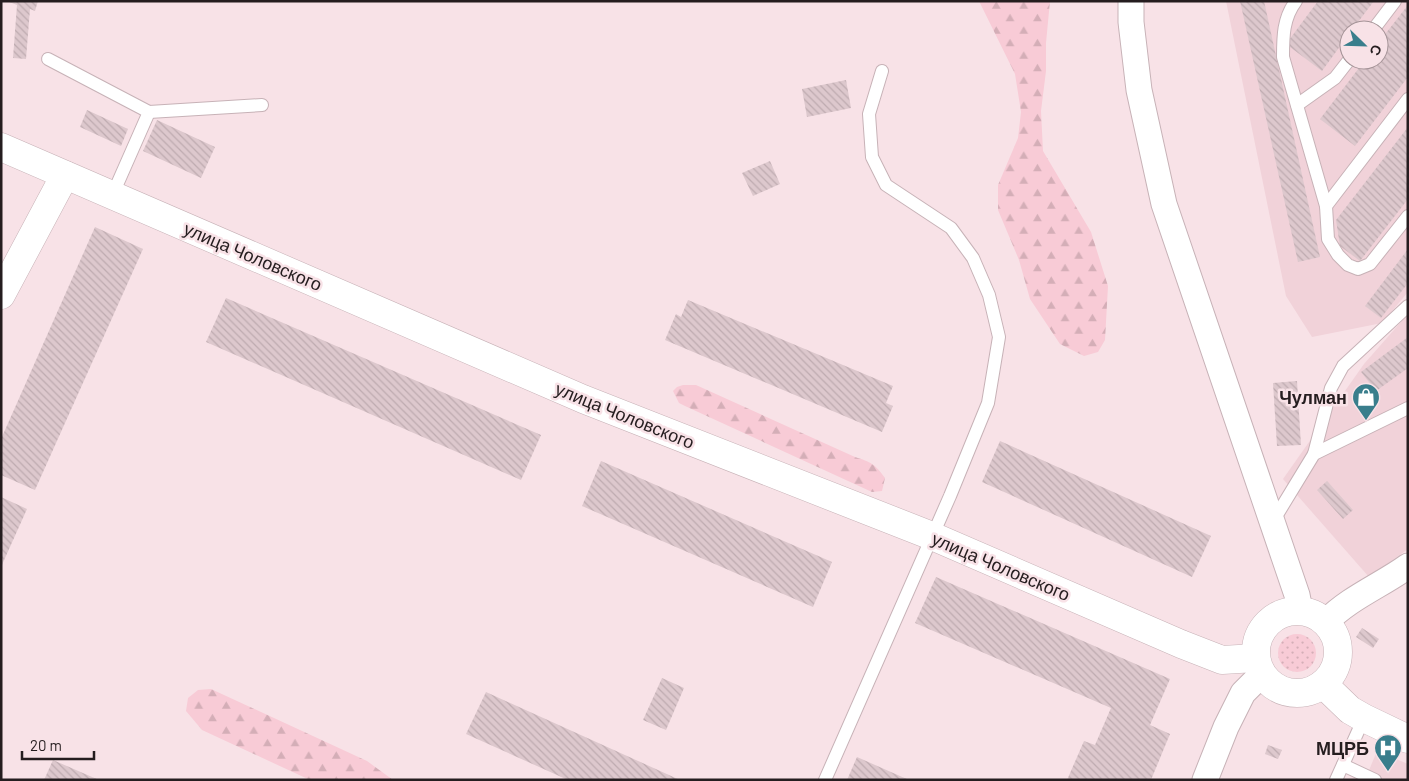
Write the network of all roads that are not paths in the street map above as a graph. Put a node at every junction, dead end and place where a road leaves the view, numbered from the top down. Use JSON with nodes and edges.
{"nodes":[{"id":1,"x":1131,"y":1,"type":"edge"},
{"id":2,"x":1296,"y":1,"type":"edge"},
{"id":3,"x":1396,"y":1,"type":"edge"},
{"id":4,"x":1381,"y":20,"type":"edge"},
{"id":5,"x":48,"y":59,"type":"dead end"},
{"id":6,"x":1341,"y":70,"type":"edge"},
{"id":7,"x":882,"y":71,"type":"dead end"},
{"id":8,"x":1408,"y":100,"type":"edge"},
{"id":9,"x":262,"y":105,"type":"dead end"},
{"id":10,"x":1297,"y":105,"type":"junction"},
{"id":11,"x":149,"y":112,"type":"junction"},
{"id":12,"x":1,"y":147,"type":"edge"},
{"id":13,"x":65,"y":175,"type":"junction"},
{"id":14,"x":112,"y":196,"type":"junction"},
{"id":15,"x":1326,"y":206,"type":"junction"},
{"id":16,"x":1408,"y":216,"type":"edge"},
{"id":17,"x":1,"y":295,"type":"edge"},
{"id":18,"x":1408,"y":306,"type":"edge"},
{"id":19,"x":1408,"y":408,"type":"edge"},
{"id":20,"x":1314,"y":454,"type":"junction"},
{"id":21,"x":1271,"y":524,"type":"junction"},
{"id":22,"x":932,"y":536,"type":"junction"},
{"id":23,"x":1408,"y":566,"type":"edge"},
{"id":24,"x":1300,"y":610,"type":"junction"},
{"id":25,"x":1326,"y":622,"type":"junction"},
{"id":26,"x":1259,"y":666,"type":"junction"},
{"id":27,"x":1323,"y":684,"type":"junction"},
{"id":28,"x":1364,"y":718,"type":"junction"},
{"id":29,"x":1408,"y":738,"type":"edge"},
{"id":30,"x":1343,"y":765,"type":"junction"},
{"id":31,"x":825,"y":780,"type":"edge"},
{"id":32,"x":1205,"y":780,"type":"edge"},
{"id":33,"x":1336,"y":780,"type":"edge"},
{"id":34,"x":1375,"y":780,"type":"edge"}],
"edges":[{"from":1,"to":21,"type":"street"},
{"from":2,"to":10,"type":"lane"},
{"from":3,"to":4,"type":"lane"},
{"from":5,"to":11,"type":"lane"},
{"from":6,"to":10,"type":"lane"},
{"from":7,"to":22,"type":"lane"},
{"from":8,"to":15,"type":"lane"},
{"from":9,"to":11,"type":"lane"},
{"from":10,"to":15,"type":"lane"},
{"from":11,"to":14,"type":"lane"},
{"from":12,"to":13,"type":"street","name":"улица Чоловского"},
{"from":13,"to":14,"type":"street","name":"улица Чоловского"},
{"from":13,"to":17,"type":"street"},
{"from":14,"to":22,"type":"street","name":"улица Чоловского"},
{"from":15,"to":16,"type":"lane"},
{"from":18,"to":20,"type":"lane"},
{"from":19,"to":20,"type":"lane"},
{"from":20,"to":21,"type":"lane"},
{"from":21,"to":24,"type":"street"},
{"from":22,"to":26,"type":"street","name":"улица Чоловского"},
{"from":22,"to":31,"type":"lane"},
{"from":23,"to":25,"type":"street"},
{"from":24,"to":25,"type":"street"},
{"from":24,"to":26,"type":"street"},
{"from":25,"to":27,"type":"street"},
{"from":26,"to":27,"type":"street"},
{"from":26,"to":32,"type":"street"},
{"from":27,"to":28,"type":"street"},
{"from":28,"to":29,"type":"street"},
{"from":28,"to":30,"type":"lane"},
{"from":30,"to":33,"type":"lane"},
{"from":30,"to":34,"type":"lane"}]}
